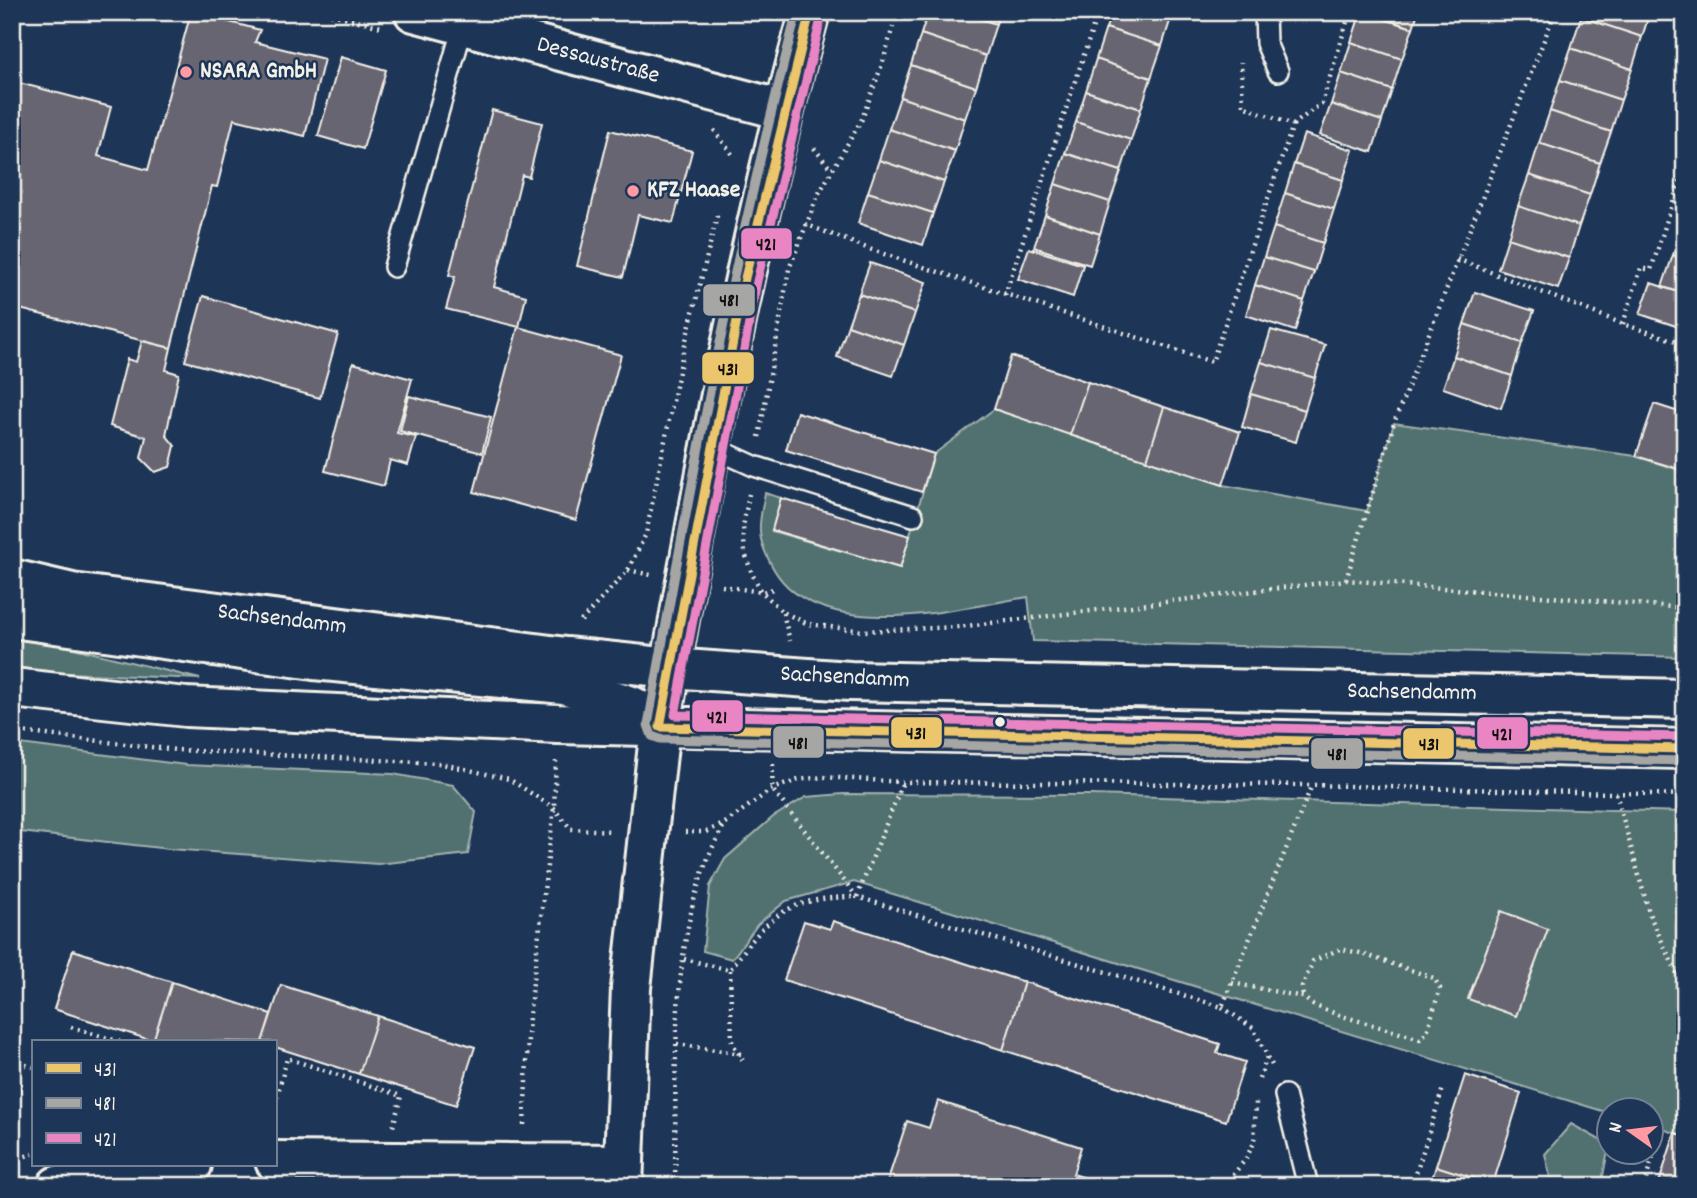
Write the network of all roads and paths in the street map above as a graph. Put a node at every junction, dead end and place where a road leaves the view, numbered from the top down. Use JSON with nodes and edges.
{"nodes":[{"id":1,"x":324,"y":12,"type":"edge"},
{"id":2,"x":810,"y":12,"type":"edge"},
{"id":3,"x":897,"y":12,"type":"edge"},
{"id":4,"x":1098,"y":12,"type":"edge"},
{"id":5,"x":1265,"y":12,"type":"edge"},
{"id":6,"x":1350,"y":12,"type":"edge"},
{"id":7,"x":1555,"y":12,"type":"edge"},
{"id":8,"x":465,"y":19,"type":"edge"},
{"id":9,"x":401,"y":21,"type":"edge"},
{"id":10,"x":1242,"y":50,"type":"dead end"},
{"id":11,"x":1278,"y":71,"type":"dead end"},
{"id":12,"x":783,"y":110,"type":"junction"},
{"id":13,"x":1293,"y":125,"type":"junction"},
{"id":14,"x":711,"y":127,"type":"dead end"},
{"id":15,"x":732,"y":154,"type":"dead end"},
{"id":16,"x":1685,"y":164,"type":"edge"},
{"id":17,"x":805,"y":224,"type":"junction"},
{"id":18,"x":1457,"y":259,"type":"junction"},
{"id":19,"x":394,"y":267,"type":"dead end"},
{"id":20,"x":1006,"y":295,"type":"junction"},
{"id":21,"x":1623,"y":324,"type":"junction"},
{"id":22,"x":1685,"y":344,"type":"edge"},
{"id":23,"x":710,"y":446,"type":"junction"},
{"id":24,"x":754,"y":466,"type":"junction"},
{"id":25,"x":913,"y":516,"type":"dead end"},
{"id":26,"x":646,"y":574,"type":"dead end"},
{"id":27,"x":12,"y":579,"type":"edge"},
{"id":28,"x":1346,"y":580,"type":"junction"},
{"id":29,"x":728,"y":587,"type":"dead end"},
{"id":30,"x":773,"y":589,"type":"dead end"},
{"id":31,"x":762,"y":592,"type":"junction"},
{"id":32,"x":1685,"y":608,"type":"edge"},
{"id":33,"x":783,"y":612,"type":"junction"},
{"id":34,"x":12,"y":618,"type":"edge"},
{"id":35,"x":791,"y":636,"type":"dead end"},
{"id":36,"x":566,"y":657,"type":"junction"},
{"id":37,"x":671,"y":668,"type":"junction"},
{"id":38,"x":12,"y":688,"type":"edge"},
{"id":39,"x":1685,"y":699,"type":"edge"},
{"id":40,"x":558,"y":724,"type":"junction"},
{"id":41,"x":660,"y":727,"type":"junction"},
{"id":42,"x":12,"y":731,"type":"edge"},
{"id":43,"x":1685,"y":749,"type":"edge"},
{"id":44,"x":774,"y":759,"type":"dead end"},
{"id":45,"x":903,"y":782,"type":"junction"},
{"id":46,"x":1312,"y":785,"type":"junction"},
{"id":47,"x":772,"y":789,"type":"junction"},
{"id":48,"x":1616,"y":793,"type":"junction"},
{"id":49,"x":1685,"y":795,"type":"edge"},
{"id":50,"x":554,"y":808,"type":"junction"},
{"id":51,"x":725,"y":823,"type":"junction"},
{"id":52,"x":649,"y":832,"type":"junction"},
{"id":53,"x":857,"y":897,"type":"junction"},
{"id":54,"x":684,"y":959,"type":"junction"},
{"id":55,"x":730,"y":970,"type":"junction"},
{"id":56,"x":1232,"y":983,"type":"junction"},
{"id":57,"x":1685,"y":990,"type":"edge"},
{"id":58,"x":1303,"y":997,"type":"junction"},
{"id":59,"x":1222,"y":1007,"type":"junction"},
{"id":60,"x":71,"y":1027,"type":"dead end"},
{"id":61,"x":114,"y":1040,"type":"edge"},
{"id":62,"x":677,"y":1044,"type":"junction"},
{"id":63,"x":741,"y":1054,"type":"junction"},
{"id":64,"x":1268,"y":1054,"type":"junction"},
{"id":65,"x":12,"y":1061,"type":"edge"},
{"id":66,"x":745,"y":1064,"type":"dead end"},
{"id":67,"x":32,"y":1067,"type":"edge"},
{"id":68,"x":1259,"y":1082,"type":"dead end"},
{"id":69,"x":1444,"y":1088,"type":"dead end"},
{"id":70,"x":276,"y":1092,"type":"edge"},
{"id":71,"x":1256,"y":1093,"type":"dead end"},
{"id":72,"x":1285,"y":1095,"type":"joint"},
{"id":73,"x":391,"y":1134,"type":"dead end"},
{"id":74,"x":32,"y":1154,"type":"edge"},
{"id":75,"x":12,"y":1160,"type":"edge"},
{"id":76,"x":276,"y":1161,"type":"edge"},
{"id":77,"x":523,"y":1163,"type":"junction"},
{"id":78,"x":178,"y":1166,"type":"edge"},
{"id":79,"x":1650,"y":1166,"type":"edge"},
{"id":80,"x":623,"y":1175,"type":"edge"},
{"id":81,"x":57,"y":1186,"type":"edge"},
{"id":82,"x":676,"y":1186,"type":"edge"},
{"id":83,"x":1224,"y":1186,"type":"edge"},
{"id":84,"x":1308,"y":1186,"type":"edge"},
{"id":85,"x":1412,"y":1186,"type":"edge"},
{"id":86,"x":1644,"y":1186,"type":"edge"}],
"edges":[{"from":1,"to":9,"type":"path"},
{"from":2,"to":12,"type":"street"},
{"from":3,"to":17,"type":"path"},
{"from":4,"to":20,"type":"path"},
{"from":5,"to":11,"type":"lane"},
{"from":6,"to":13,"type":"path"},
{"from":7,"to":18,"type":"path"},
{"from":8,"to":9,"type":"street","name":"Dessaustraße"},
{"from":8,"to":12,"type":"street","name":"Dessaustraße"},
{"from":8,"to":19,"type":"lane"},
{"from":10,"to":13,"type":"path"},
{"from":12,"to":23,"type":"street"},
{"from":13,"to":20,"type":"path"},
{"from":14,"to":15,"type":"path"},
{"from":16,"to":21,"type":"path"},
{"from":17,"to":20,"type":"path"},
{"from":17,"to":24,"type":"path"},
{"from":18,"to":21,"type":"path"},
{"from":18,"to":28,"type":"path"},
{"from":21,"to":22,"type":"path"},
{"from":23,"to":24,"type":"lane"},
{"from":23,"to":37,"type":"street"},
{"from":24,"to":25,"type":"lane"},
{"from":24,"to":31,"type":"path"},
{"from":26,"to":36,"type":"path"},
{"from":27,"to":36,"type":"street","name":"Sachsendamm"},
{"from":28,"to":32,"type":"path"},
{"from":28,"to":33,"type":"path"},
{"from":29,"to":31,"type":"path"},
{"from":30,"to":31,"type":"path"},
{"from":31,"to":33,"type":"path"},
{"from":33,"to":35,"type":"path"},
{"from":34,"to":41,"type":"street","name":"Sachsendamm"},
{"from":36,"to":37,"type":"street","name":"Sachsendamm"},
{"from":37,"to":39,"type":"street","name":"Sachsendamm"},
{"from":37,"to":41,"type":"street"},
{"from":38,"to":40,"type":"street","name":"Sachsendamm"},
{"from":40,"to":41,"type":"street","name":"Sachsendamm"},
{"from":40,"to":50,"type":"path"},
{"from":41,"to":43,"type":"street","name":"Sachsendamm"},
{"from":41,"to":52,"type":"street"},
{"from":42,"to":50,"type":"path"},
{"from":44,"to":47,"type":"path"},
{"from":45,"to":46,"type":"path"},
{"from":45,"to":47,"type":"path"},
{"from":45,"to":53,"type":"path"},
{"from":46,"to":48,"type":"path"},
{"from":46,"to":56,"type":"path"},
{"from":47,"to":51,"type":"path"},
{"from":47,"to":53,"type":"path"},
{"from":48,"to":49,"type":"path"},
{"from":48,"to":57,"type":"path"},
{"from":50,"to":52,"type":"path"},
{"from":50,"to":77,"type":"path"},
{"from":51,"to":52,"type":"path"},
{"from":51,"to":54,"type":"path"},
{"from":52,"to":80,"type":"street"},
{"from":53,"to":55,"type":"path"},
{"from":53,"to":59,"type":"path"},
{"from":54,"to":55,"type":"path"},
{"from":54,"to":62,"type":"path"},
{"from":55,"to":63,"type":"path"},
{"from":56,"to":58,"type":"path"},
{"from":56,"to":59,"type":"path"},
{"from":58,"to":58,"type":"path"},
{"from":59,"to":64,"type":"path"},
{"from":60,"to":61,"type":"path"},
{"from":62,"to":63,"type":"path"},
{"from":62,"to":82,"type":"path"},
{"from":63,"to":66,"type":"path"},
{"from":64,"to":68,"type":"path"},
{"from":64,"to":72,"type":"path"},
{"from":65,"to":67,"type":"path"},
{"from":69,"to":85,"type":"path"},
{"from":70,"to":73,"type":"path"},
{"from":71,"to":83,"type":"path"},
{"from":72,"to":84,"type":"lane"},
{"from":74,"to":75,"type":"path"},
{"from":76,"to":77,"type":"street"},
{"from":77,"to":80,"type":"street"},
{"from":78,"to":81,"type":"street"},
{"from":79,"to":86,"type":"path"}]}
